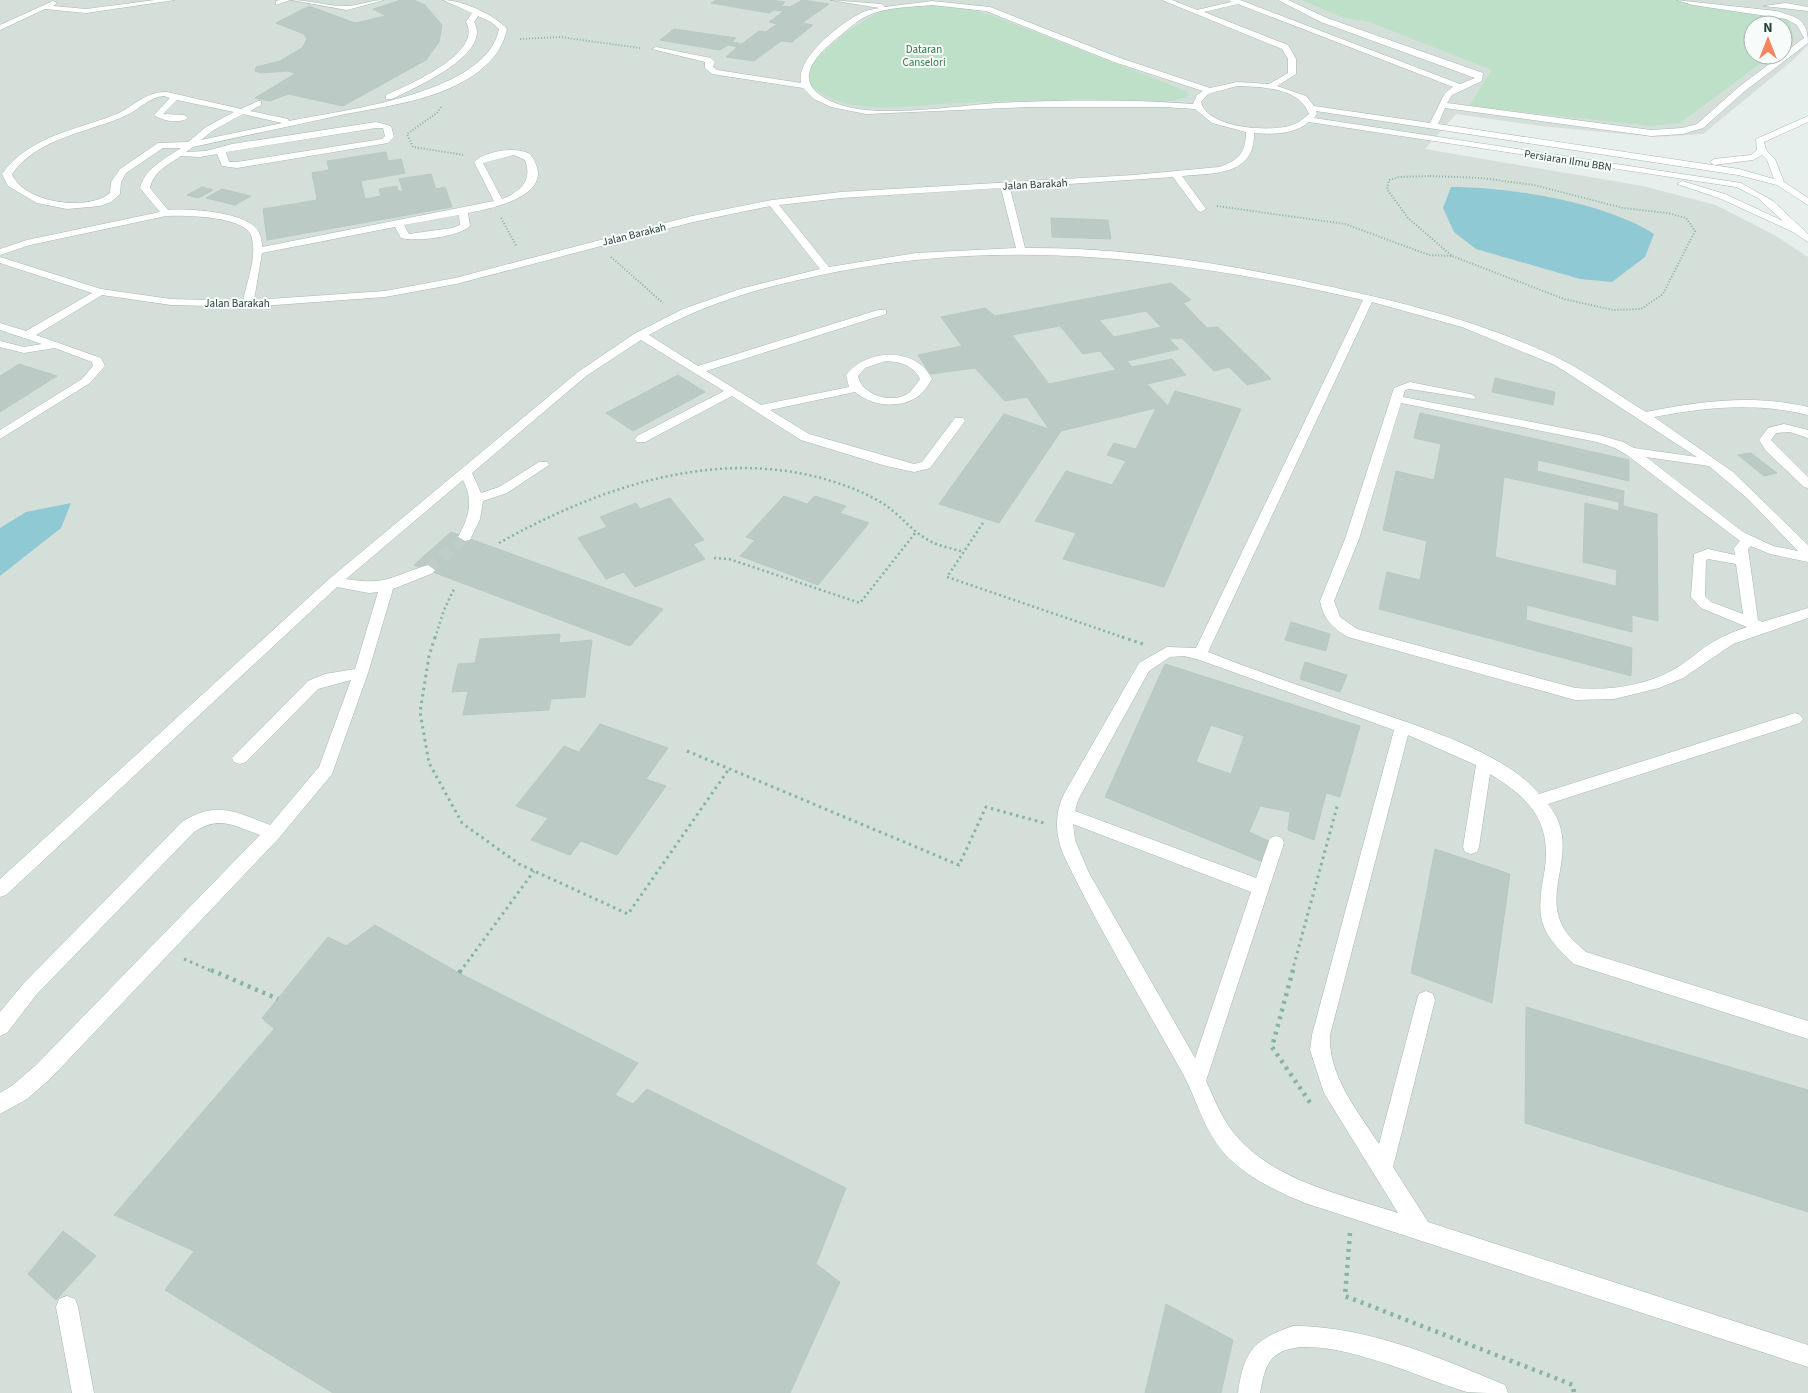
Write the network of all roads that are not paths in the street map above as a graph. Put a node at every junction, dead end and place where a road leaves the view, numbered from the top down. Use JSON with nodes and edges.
{"nodes":[{"id":1,"x":62,"y":0,"type":"edge"},
{"id":2,"x":171,"y":0,"type":"edge"},
{"id":3,"x":295,"y":0,"type":"edge"},
{"id":4,"x":380,"y":0,"type":"edge"},
{"id":5,"x":446,"y":0,"type":"edge"},
{"id":6,"x":834,"y":0,"type":"edge"},
{"id":7,"x":898,"y":0,"type":"edge"},
{"id":8,"x":1166,"y":0,"type":"edge"},
{"id":9,"x":1282,"y":0,"type":"edge"},
{"id":10,"x":1680,"y":0,"type":"edge"},
{"id":11,"x":1717,"y":0,"type":"edge"},
{"id":12,"x":1239,"y":1,"type":"edge"},
{"id":13,"x":1785,"y":3,"type":"edge"},
{"id":14,"x":911,"y":4,"type":"junction"},
{"id":15,"x":44,"y":7,"type":"junction"},
{"id":16,"x":889,"y":7,"type":"junction"},
{"id":17,"x":1808,"y":8,"type":"edge"},
{"id":18,"x":477,"y":12,"type":"junction"},
{"id":19,"x":1198,"y":12,"type":"junction"},
{"id":20,"x":0,"y":28,"type":"edge"},
{"id":21,"x":1808,"y":39,"type":"edge"},
{"id":22,"x":656,"y":48,"type":"road end"},
{"id":23,"x":432,"y":74,"type":"junction"},
{"id":24,"x":459,"y":80,"type":"junction"},
{"id":25,"x":804,"y":86,"type":"junction"},
{"id":26,"x":1271,"y":86,"type":"junction"},
{"id":27,"x":1460,"y":87,"type":"junction"},
{"id":28,"x":1208,"y":90,"type":"junction"},
{"id":29,"x":175,"y":97,"type":"junction"},
{"id":30,"x":258,"y":103,"type":"dead end"},
{"id":31,"x":1442,"y":104,"type":"junction"},
{"id":32,"x":374,"y":105,"type":"junction"},
{"id":33,"x":1198,"y":107,"type":"junction"},
{"id":34,"x":1312,"y":108,"type":"junction"},
{"id":35,"x":245,"y":112,"type":"junction"},
{"id":36,"x":184,"y":118,"type":"dead end"},
{"id":37,"x":1808,"y":119,"type":"edge"},
{"id":38,"x":1310,"y":120,"type":"junction"},
{"id":39,"x":291,"y":122,"type":"junction"},
{"id":40,"x":1432,"y":127,"type":"junction"},
{"id":41,"x":1250,"y":130,"type":"junction"},
{"id":42,"x":190,"y":145,"type":"junction"},
{"id":43,"x":221,"y":150,"type":"junction"},
{"id":44,"x":1762,"y":151,"type":"junction"},
{"id":45,"x":180,"y":153,"type":"junction"},
{"id":46,"x":1753,"y":157,"type":"junction"},
{"id":47,"x":1643,"y":158,"type":"junction"},
{"id":48,"x":1639,"y":171,"type":"junction"},
{"id":49,"x":1176,"y":175,"type":"junction"},
{"id":50,"x":1758,"y":176,"type":"junction"},
{"id":51,"x":1780,"y":183,"type":"junction"},
{"id":52,"x":1005,"y":186,"type":"junction"},
{"id":53,"x":1808,"y":202,"type":"edge"},
{"id":54,"x":772,"y":203,"type":"junction"},
{"id":55,"x":496,"y":204,"type":"junction"},
{"id":56,"x":1200,"y":207,"type":"road end"},
{"id":57,"x":463,"y":210,"type":"junction"},
{"id":58,"x":166,"y":213,"type":"junction"},
{"id":59,"x":398,"y":224,"type":"junction"},
{"id":60,"x":1805,"y":237,"type":"edge"},
{"id":61,"x":1021,"y":250,"type":"junction"},
{"id":62,"x":258,"y":251,"type":"junction"},
{"id":63,"x":0,"y":252,"type":"edge"},
{"id":64,"x":0,"y":260,"type":"edge"},
{"id":65,"x":825,"y":269,"type":"junction"},
{"id":66,"x":100,"y":292,"type":"junction"},
{"id":67,"x":1369,"y":298,"type":"junction"},
{"id":68,"x":248,"y":304,"type":"junction"},
{"id":69,"x":882,"y":312,"type":"dead end"},
{"id":70,"x":0,"y":326,"type":"edge"},
{"id":71,"x":28,"y":335,"type":"junction"},
{"id":72,"x":641,"y":335,"type":"junction"},
{"id":73,"x":0,"y":344,"type":"edge"},
{"id":74,"x":57,"y":345,"type":"junction"},
{"id":75,"x":696,"y":370,"type":"junction"},
{"id":76,"x":854,"y":389,"type":"junction"},
{"id":77,"x":731,"y":392,"type":"junction"},
{"id":78,"x":1470,"y":396,"type":"dead end"},
{"id":79,"x":1397,"y":399,"type":"junction"},
{"id":80,"x":757,"y":409,"type":"junction"},
{"id":81,"x":1808,"y":411,"type":"edge"},
{"id":82,"x":1644,"y":416,"type":"junction"},
{"id":83,"x":960,"y":421,"type":"dead end"},
{"id":84,"x":1808,"y":434,"type":"edge"},
{"id":85,"x":0,"y":435,"type":"edge"},
{"id":86,"x":641,"y":439,"type":"dead end"},
{"id":87,"x":1631,"y":452,"type":"junction"},
{"id":88,"x":1713,"y":462,"type":"junction"},
{"id":89,"x":543,"y":464,"type":"dead end"},
{"id":90,"x":465,"y":472,"type":"junction"},
{"id":91,"x":1808,"y":484,"type":"edge"},
{"id":92,"x":478,"y":498,"type":"junction"},
{"id":93,"x":465,"y":537,"type":"tunnel mouth"},
{"id":94,"x":1749,"y":540,"type":"junction"},
{"id":95,"x":1808,"y":552,"type":"edge"},
{"id":96,"x":1808,"y":557,"type":"edge"},
{"id":97,"x":1742,"y":561,"type":"junction"},
{"id":98,"x":428,"y":570,"type":"tunnel mouth"},
{"id":99,"x":334,"y":582,"type":"junction"},
{"id":100,"x":387,"y":586,"type":"junction"},
{"id":101,"x":1808,"y":613,"type":"edge"},
{"id":102,"x":1756,"y":625,"type":"junction"},
{"id":103,"x":1200,"y":654,"type":"junction"},
{"id":104,"x":361,"y":673,"type":"junction"},
{"id":105,"x":1795,"y":719,"type":"dead end"},
{"id":106,"x":1402,"y":727,"type":"junction"},
{"id":107,"x":240,"y":758,"type":"dead end"},
{"id":108,"x":1484,"y":762,"type":"junction"},
{"id":109,"x":1534,"y":802,"type":"junction"},
{"id":110,"x":1064,"y":821,"type":"junction"},
{"id":111,"x":273,"y":833,"type":"junction"},
{"id":112,"x":1276,"y":843,"type":"dead end"},
{"id":113,"x":1471,"y":847,"type":"dead end"},
{"id":114,"x":1262,"y":888,"type":"junction"},
{"id":115,"x":0,"y":890,"type":"edge"},
{"id":116,"x":1426,"y":1000,"type":"dead end"},
{"id":117,"x":0,"y":1027,"type":"edge"},
{"id":118,"x":1808,"y":1030,"type":"edge"},
{"id":119,"x":1197,"y":1080,"type":"junction"},
{"id":120,"x":0,"y":1104,"type":"edge"},
{"id":121,"x":1383,"y":1167,"type":"junction"},
{"id":122,"x":1421,"y":1230,"type":"junction"},
{"id":123,"x":67,"y":1307,"type":"dead end"},
{"id":124,"x":1808,"y":1356,"type":"edge"},
{"id":125,"x":83,"y":1393,"type":"edge"},
{"id":126,"x":1249,"y":1393,"type":"edge"},
{"id":127,"x":1497,"y":1393,"type":"edge"}],
"edges":[{"from":1,"to":15,"type":"street"},
{"from":2,"to":15,"type":"street"},
{"from":3,"to":4,"type":"street"},
{"from":5,"to":18,"type":"street"},
{"from":6,"to":16,"type":"street"},
{"from":7,"to":14,"type":"street"},
{"from":8,"to":19,"type":"street"},
{"from":9,"to":27,"type":"street"},
{"from":10,"to":21,"type":"street"},
{"from":11,"to":13,"type":"street"},
{"from":12,"to":19,"type":"street"},
{"from":12,"to":27,"type":"street"},
{"from":13,"to":17,"type":"street"},
{"from":14,"to":16,"type":"street"},
{"from":14,"to":28,"type":"street"},
{"from":15,"to":20,"type":"street"},
{"from":16,"to":25,"type":"street"},
{"from":18,"to":23,"type":"street"},
{"from":18,"to":24,"type":"street"},
{"from":19,"to":26,"type":"street"},
{"from":21,"to":31,"type":"street"},
{"from":22,"to":25,"type":"street"},
{"from":23,"to":24,"type":"street"},
{"from":23,"to":32,"type":"street"},
{"from":24,"to":32,"type":"street"},
{"from":25,"to":33,"type":"street"},
{"from":26,"to":28,"type":"street"},
{"from":26,"to":34,"type":"street"},
{"from":27,"to":31,"type":"street"},
{"from":28,"to":33,"type":"street"},
{"from":29,"to":35,"type":"street"},
{"from":29,"to":36,"type":"street"},
{"from":29,"to":42,"type":"street"},
{"from":30,"to":35,"type":"street"},
{"from":31,"to":40,"type":"street"},
{"from":32,"to":39,"type":"street"},
{"from":33,"to":41,"type":"street"},
{"from":34,"to":38,"type":"street"},
{"from":34,"to":40,"type":"street","name":"Persiaran Ilmu BBN"},
{"from":35,"to":39,"type":"street"},
{"from":35,"to":42,"type":"street"},
{"from":37,"to":44,"type":"street"},
{"from":38,"to":41,"type":"street"},
{"from":38,"to":48,"type":"street","name":"Persiaran Ilmu BBN"},
{"from":39,"to":42,"type":"street"},
{"from":40,"to":47,"type":"street","name":"Persiaran Ilmu BBN"},
{"from":41,"to":49,"type":"street","name":"Jalan Barakah"},
{"from":42,"to":45,"type":"street"},
{"from":43,"to":43,"type":"street"},
{"from":43,"to":45,"type":"street"},
{"from":44,"to":46,"type":"street"},
{"from":44,"to":51,"type":"street"},
{"from":45,"to":58,"type":"street"},
{"from":46,"to":47,"type":"street"},
{"from":46,"to":50,"type":"street"},
{"from":47,"to":50,"type":"street","name":"Persiaran Ilmu BBN"},
{"from":48,"to":60,"type":"street"},
{"from":48,"to":60,"type":"street","name":"Persiaran Ilmu BBN"},
{"from":49,"to":52,"type":"street","name":"Jalan Barakah"},
{"from":49,"to":56,"type":"street"},
{"from":50,"to":51,"type":"street","name":"Persiaran Ilmu BBN"},
{"from":51,"to":53,"type":"street","name":"Persiaran Ilmu BBN"},
{"from":52,"to":54,"type":"street","name":"Jalan Barakah"},
{"from":52,"to":61,"type":"street"},
{"from":54,"to":65,"type":"street"},
{"from":54,"to":68,"type":"street","name":"Jalan Barakah"},
{"from":55,"to":55,"type":"street"},
{"from":55,"to":57,"type":"street"},
{"from":57,"to":59,"type":"street"},
{"from":57,"to":59,"type":"street"},
{"from":58,"to":62,"type":"street"},
{"from":58,"to":63,"type":"street"},
{"from":59,"to":62,"type":"street"},
{"from":61,"to":65,"type":"street"},
{"from":61,"to":67,"type":"street"},
{"from":62,"to":68,"type":"street"},
{"from":64,"to":66,"type":"street","name":"Jalan Barakah"},
{"from":65,"to":72,"type":"street"},
{"from":66,"to":68,"type":"street","name":"Jalan Barakah"},
{"from":66,"to":71,"type":"street"},
{"from":67,"to":82,"type":"street"},
{"from":67,"to":103,"type":"street"},
{"from":69,"to":75,"type":"street"},
{"from":70,"to":71,"type":"street"},
{"from":71,"to":74,"type":"street"},
{"from":72,"to":75,"type":"street"},
{"from":72,"to":90,"type":"street"},
{"from":73,"to":74,"type":"street"},
{"from":74,"to":85,"type":"street"},
{"from":75,"to":77,"type":"street"},
{"from":76,"to":76,"type":"street"},
{"from":76,"to":80,"type":"street"},
{"from":77,"to":80,"type":"street"},
{"from":77,"to":86,"type":"street"},
{"from":78,"to":79,"type":"street"},
{"from":79,"to":87,"type":"street"},
{"from":79,"to":102,"type":"street"},
{"from":80,"to":83,"type":"street"},
{"from":81,"to":82,"type":"street"},
{"from":82,"to":88,"type":"street"},
{"from":84,"to":91,"type":"street"},
{"from":87,"to":88,"type":"street"},
{"from":87,"to":94,"type":"street"},
{"from":88,"to":95,"type":"street"},
{"from":89,"to":92,"type":"street"},
{"from":90,"to":92,"type":"street"},
{"from":90,"to":99,"type":"street"},
{"from":92,"to":93,"type":"street"},
{"from":94,"to":96,"type":"street"},
{"from":94,"to":97,"type":"street"},
{"from":97,"to":102,"type":"street"},
{"from":97,"to":102,"type":"street"},
{"from":98,"to":100,"type":"street"},
{"from":99,"to":100,"type":"street"},
{"from":99,"to":115,"type":"street"},
{"from":100,"to":104,"type":"street"},
{"from":101,"to":102,"type":"street"},
{"from":103,"to":106,"type":"street"},
{"from":103,"to":110,"type":"street"},
{"from":104,"to":107,"type":"street"},
{"from":104,"to":111,"type":"street"},
{"from":105,"to":109,"type":"street"},
{"from":106,"to":108,"type":"street"},
{"from":106,"to":121,"type":"street"},
{"from":108,"to":109,"type":"street"},
{"from":108,"to":113,"type":"street"},
{"from":109,"to":118,"type":"street"},
{"from":110,"to":114,"type":"street"},
{"from":110,"to":119,"type":"street"},
{"from":111,"to":117,"type":"street"},
{"from":111,"to":120,"type":"street"},
{"from":112,"to":114,"type":"street"},
{"from":114,"to":119,"type":"street"},
{"from":116,"to":121,"type":"street"},
{"from":119,"to":122,"type":"street"},
{"from":121,"to":122,"type":"street"},
{"from":122,"to":124,"type":"street"},
{"from":123,"to":125,"type":"street"},
{"from":126,"to":127,"type":"street"}]}
